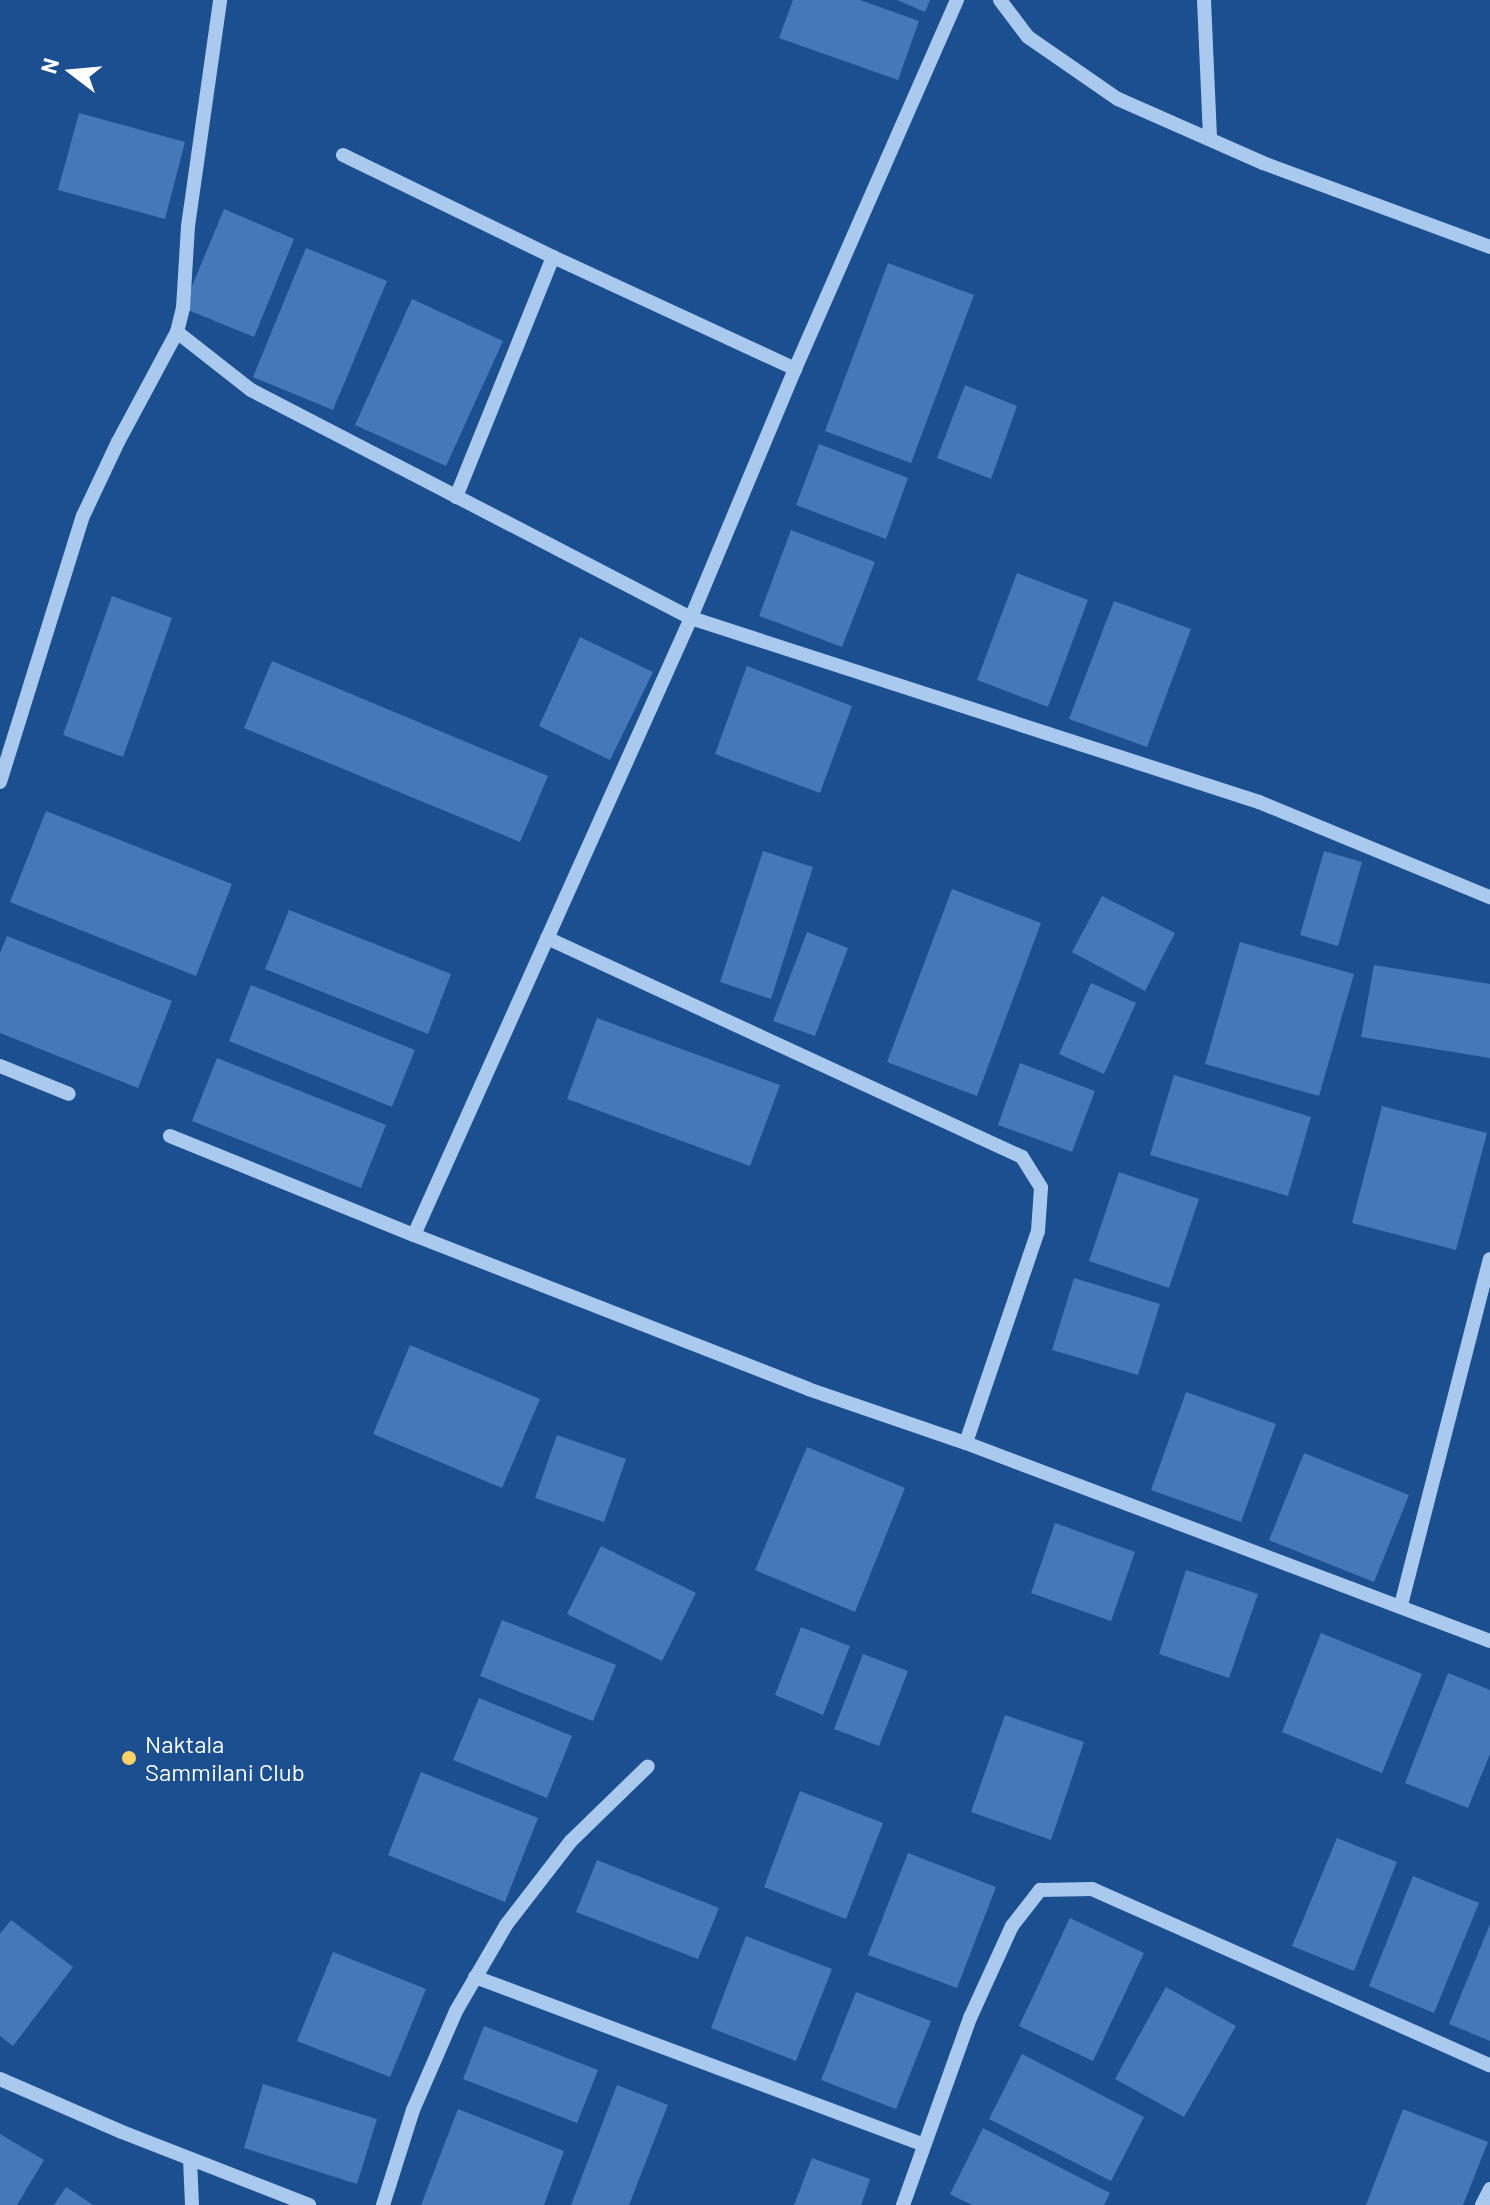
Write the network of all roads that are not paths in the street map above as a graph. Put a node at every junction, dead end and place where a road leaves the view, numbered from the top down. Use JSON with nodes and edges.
{"nodes":[{"id":1,"x":220,"y":0,"type":"edge"},
{"id":2,"x":957,"y":0,"type":"edge"},
{"id":3,"x":1000,"y":0,"type":"edge"},
{"id":4,"x":1204,"y":0,"type":"edge"},
{"id":5,"x":1210,"y":139,"type":"junction"},
{"id":6,"x":343,"y":155,"type":"dead end"},
{"id":7,"x":1490,"y":247,"type":"edge"},
{"id":8,"x":553,"y":257,"type":"junction"},
{"id":9,"x":177,"y":332,"type":"junction"},
{"id":10,"x":795,"y":369,"type":"junction"},
{"id":11,"x":456,"y":497,"type":"junction"},
{"id":12,"x":691,"y":618,"type":"junction"},
{"id":13,"x":0,"y":782,"type":"edge"},
{"id":14,"x":1490,"y":897,"type":"edge"},
{"id":15,"x":547,"y":938,"type":"junction"},
{"id":16,"x":0,"y":1066,"type":"edge"},
{"id":17,"x":69,"y":1094,"type":"dead end"},
{"id":18,"x":170,"y":1136,"type":"dead end"},
{"id":19,"x":414,"y":1235,"type":"junction"},
{"id":20,"x":1490,"y":1259,"type":"edge"},
{"id":21,"x":1486,"y":1294,"type":"edge"},
{"id":22,"x":966,"y":1443,"type":"junction"},
{"id":23,"x":1401,"y":1605,"type":"junction"},
{"id":24,"x":1490,"y":1641,"type":"edge"},
{"id":25,"x":648,"y":1766,"type":"dead end"},
{"id":26,"x":475,"y":1977,"type":"junction"},
{"id":27,"x":1490,"y":2065,"type":"edge"},
{"id":28,"x":0,"y":2079,"type":"edge"},
{"id":29,"x":924,"y":2145,"type":"junction"},
{"id":30,"x":190,"y":2159,"type":"junction"},
{"id":31,"x":1490,"y":2189,"type":"edge"},
{"id":32,"x":192,"y":2205,"type":"edge"},
{"id":33,"x":309,"y":2205,"type":"edge"},
{"id":34,"x":383,"y":2205,"type":"edge"},
{"id":35,"x":903,"y":2205,"type":"edge"},
{"id":36,"x":1482,"y":2205,"type":"edge"}],
"edges":[{"from":1,"to":9,"type":"street"},
{"from":2,"to":10,"type":"street"},
{"from":3,"to":5,"type":"street"},
{"from":4,"to":5,"type":"street"},
{"from":5,"to":7,"type":"street"},
{"from":6,"to":8,"type":"street"},
{"from":8,"to":10,"type":"street"},
{"from":8,"to":11,"type":"street"},
{"from":9,"to":11,"type":"street"},
{"from":9,"to":13,"type":"street"},
{"from":10,"to":12,"type":"street"},
{"from":11,"to":12,"type":"street"},
{"from":12,"to":14,"type":"street"},
{"from":12,"to":15,"type":"street"},
{"from":15,"to":19,"type":"street"},
{"from":15,"to":22,"type":"street"},
{"from":16,"to":17,"type":"street"},
{"from":18,"to":19,"type":"street"},
{"from":19,"to":22,"type":"street"},
{"from":20,"to":21,"type":"street"},
{"from":21,"to":23,"type":"street"},
{"from":22,"to":23,"type":"street"},
{"from":23,"to":24,"type":"street"},
{"from":25,"to":26,"type":"street"},
{"from":26,"to":29,"type":"street"},
{"from":26,"to":34,"type":"street"},
{"from":27,"to":29,"type":"street"},
{"from":28,"to":30,"type":"street"},
{"from":29,"to":35,"type":"street"},
{"from":30,"to":32,"type":"street"},
{"from":30,"to":33,"type":"street"},
{"from":31,"to":36,"type":"street"}]}
